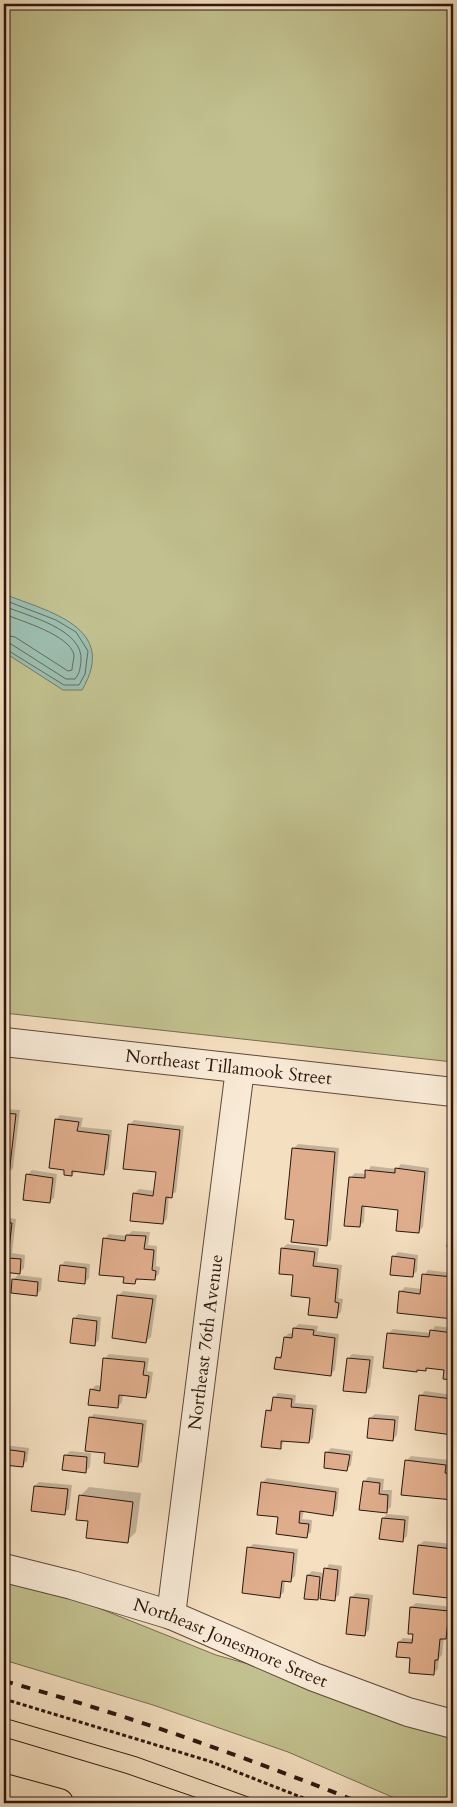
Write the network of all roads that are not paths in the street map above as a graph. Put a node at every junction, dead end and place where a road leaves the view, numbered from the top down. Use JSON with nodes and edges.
{"nodes":[{"id":1,"x":4,"y":1042,"type":"edge"},
{"id":2,"x":240,"y":1069,"type":"junction"},
{"id":3,"x":453,"y":1092,"type":"edge"},
{"id":4,"x":4,"y":1568,"type":"edge"},
{"id":5,"x":171,"y":1615,"type":"junction"},
{"id":6,"x":453,"y":1724,"type":"edge"},
{"id":7,"x":4,"y":1788,"type":"edge"},
{"id":8,"x":58,"y":1803,"type":"edge"}],
"edges":[{"from":1,"to":2,"type":"street","name":"Northeast Tillamook Street"},
{"from":2,"to":3,"type":"street","name":"Northeast Tillamook Street"},
{"from":2,"to":5,"type":"street","name":"Northeast 76th Avenue"},
{"from":4,"to":5,"type":"street","name":"Northeast Jonesmore Street"},
{"from":5,"to":6,"type":"street","name":"Northeast Jonesmore Street"},
{"from":7,"to":8,"type":"highway"}]}
